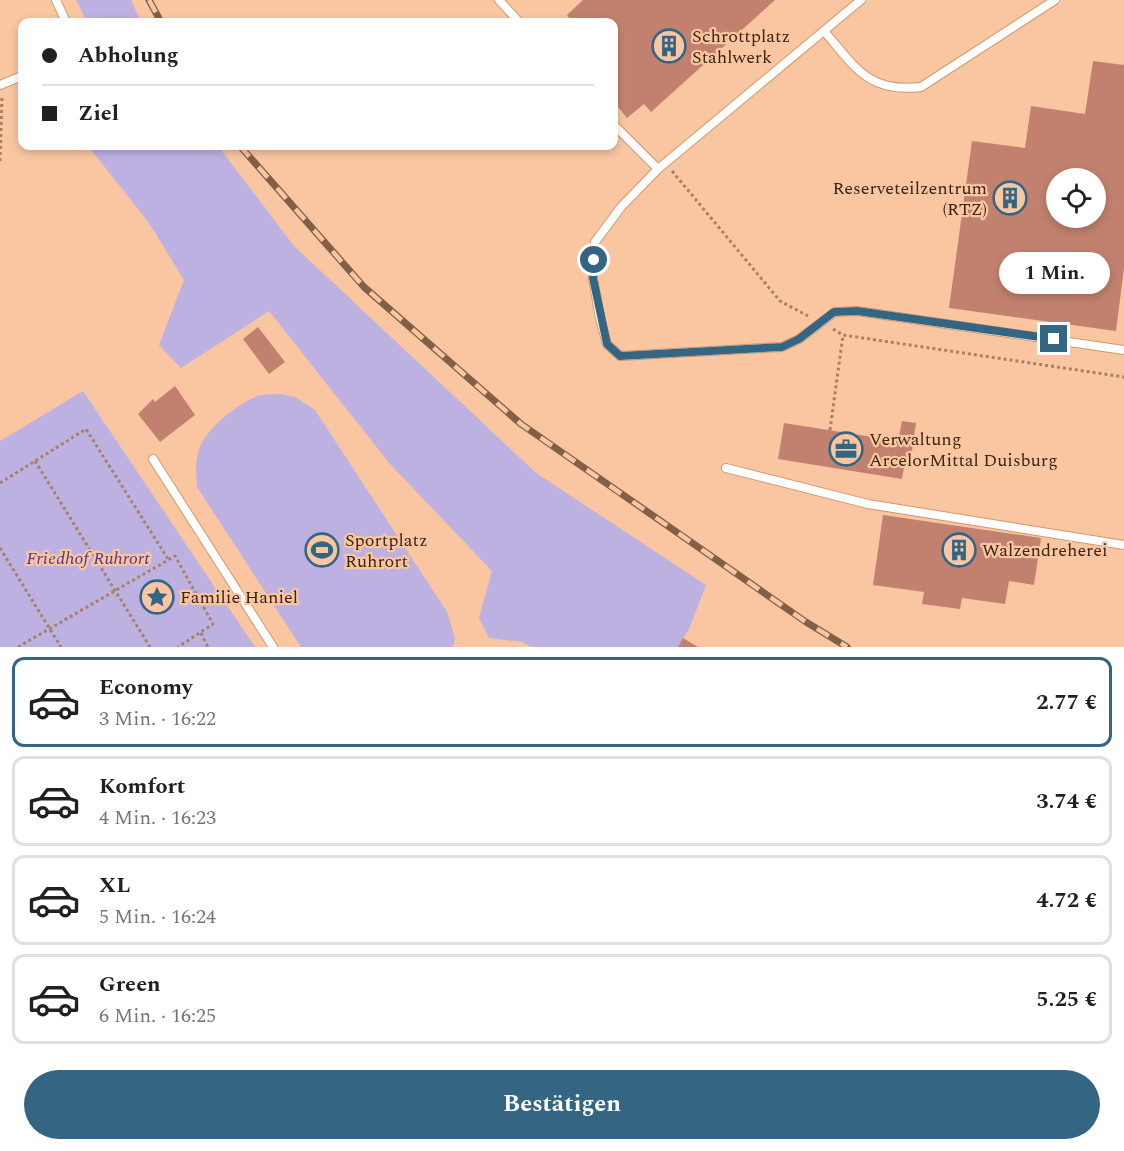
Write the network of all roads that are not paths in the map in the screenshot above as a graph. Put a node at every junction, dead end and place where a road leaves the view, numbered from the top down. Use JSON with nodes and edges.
{"nodes":[{"id":1,"x":56,"y":0,"type":"edge"},
{"id":2,"x":500,"y":0,"type":"edge"},
{"id":3,"x":861,"y":0,"type":"edge"},
{"id":4,"x":1055,"y":0,"type":"edge"},
{"id":5,"x":64,"y":18,"type":"edge"},
{"id":6,"x":516,"y":18,"type":"edge"},
{"id":7,"x":824,"y":31,"type":"junction"},
{"id":8,"x":18,"y":77,"type":"edge"},
{"id":9,"x":1,"y":85,"type":"edge"},
{"id":10,"x":618,"y":129,"type":"edge"},
{"id":11,"x":658,"y":169,"type":"junction"},
{"id":12,"x":1124,"y":350,"type":"edge"},
{"id":13,"x":153,"y":459,"type":"dead end"},
{"id":14,"x":726,"y":468,"type":"dead end"},
{"id":15,"x":1124,"y":545,"type":"edge"},
{"id":16,"x":273,"y":647,"type":"edge"}],
"edges":[{"from":1,"to":5,"type":"lane"},
{"from":2,"to":6,"type":"lane"},
{"from":3,"to":7,"type":"lane"},
{"from":4,"to":7,"type":"lane"},
{"from":7,"to":11,"type":"lane"},
{"from":8,"to":9,"type":"lane"},
{"from":10,"to":11,"type":"lane"},
{"from":11,"to":12,"type":"lane"},
{"from":13,"to":16,"type":"lane"},
{"from":14,"to":15,"type":"lane"}]}
